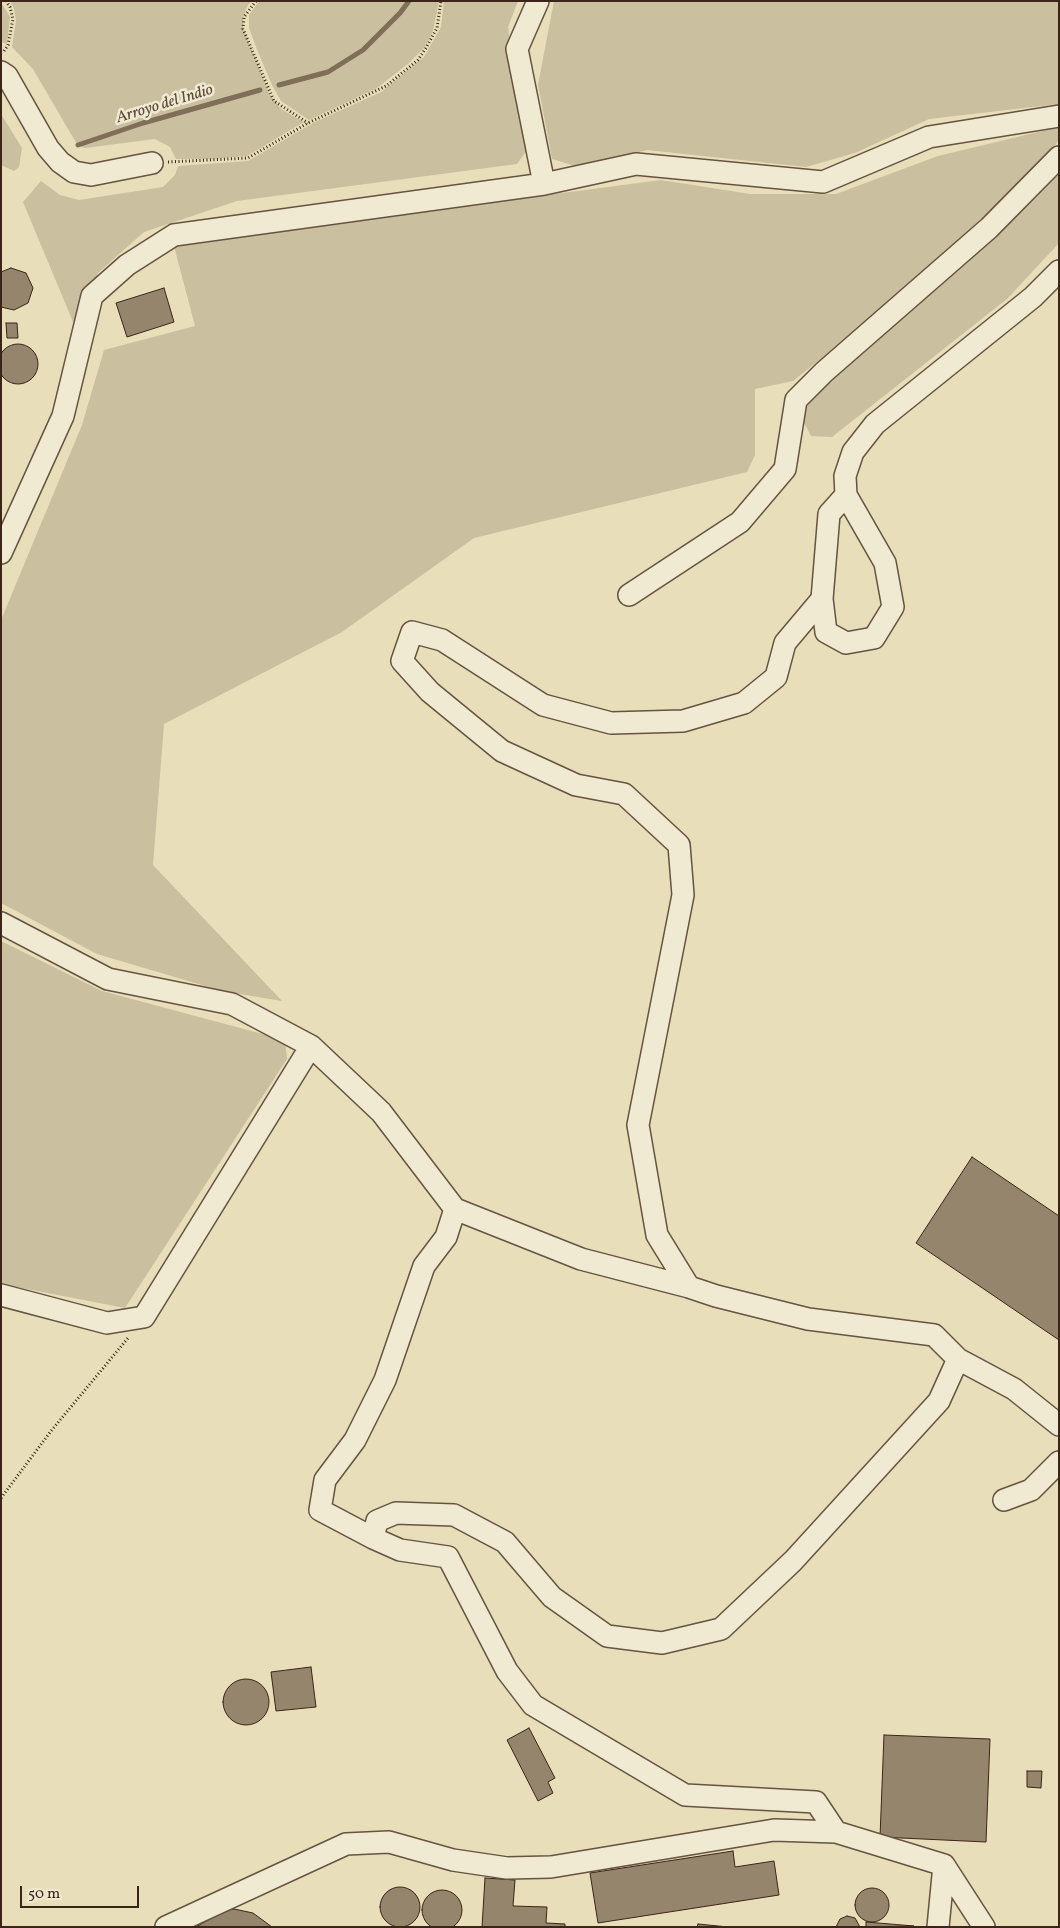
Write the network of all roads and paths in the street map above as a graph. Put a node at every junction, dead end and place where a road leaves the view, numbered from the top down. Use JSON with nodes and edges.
{"nodes":[{"id":1,"x":6,"y":1,"type":"edge"},
{"id":2,"x":256,"y":1,"type":"edge"},
{"id":3,"x":441,"y":1,"type":"edge"},
{"id":4,"x":538,"y":1,"type":"edge"},
{"id":5,"x":4,"y":51,"type":"dead end"},
{"id":6,"x":1,"y":72,"type":"edge"},
{"id":7,"x":1059,"y":116,"type":"edge"},
{"id":8,"x":308,"y":123,"type":"junction"},
{"id":9,"x":1059,"y":157,"type":"edge"},
{"id":10,"x":152,"y":163,"type":"joint"},
{"id":11,"x":544,"y":184,"type":"junction"},
{"id":12,"x":1059,"y":271,"type":"edge"},
{"id":13,"x":846,"y":495,"type":"junction"},
{"id":14,"x":1,"y":553,"type":"edge"},
{"id":15,"x":629,"y":595,"type":"dead end"},
{"id":16,"x":822,"y":599,"type":"junction"},
{"id":17,"x":1,"y":923,"type":"edge"},
{"id":18,"x":311,"y":1046,"type":"junction"},
{"id":19,"x":455,"y":1209,"type":"junction"},
{"id":20,"x":689,"y":1287,"type":"junction"},
{"id":21,"x":1,"y":1295,"type":"edge"},
{"id":22,"x":144,"y":1317,"type":"junction"},
{"id":23,"x":958,"y":1359,"type":"junction"},
{"id":24,"x":1059,"y":1425,"type":"edge"},
{"id":25,"x":1059,"y":1462,"type":"edge"},
{"id":26,"x":1,"y":1498,"type":"edge"},
{"id":27,"x":1004,"y":1500,"type":"dead end"},
{"id":28,"x":373,"y":1538,"type":"junction"},
{"id":29,"x":836,"y":1832,"type":"junction"},
{"id":30,"x":944,"y":1866,"type":"junction"},
{"id":31,"x":166,"y":1927,"type":"edge"},
{"id":32,"x":938,"y":1927,"type":"edge"},
{"id":33,"x":984,"y":1927,"type":"edge"}],
"edges":[{"from":1,"to":5,"type":"path"},
{"from":2,"to":8,"type":"path"},
{"from":3,"to":8,"type":"path"},
{"from":4,"to":11,"type":"street"},
{"from":6,"to":10,"type":"street"},
{"from":7,"to":11,"type":"street"},
{"from":8,"to":10,"type":"path"},
{"from":9,"to":15,"type":"street"},
{"from":11,"to":14,"type":"street"},
{"from":12,"to":13,"type":"street"},
{"from":13,"to":16,"type":"street"},
{"from":13,"to":16,"type":"street"},
{"from":16,"to":20,"type":"street"},
{"from":17,"to":18,"type":"street"},
{"from":18,"to":19,"type":"street"},
{"from":18,"to":22,"type":"street"},
{"from":19,"to":20,"type":"street"},
{"from":19,"to":28,"type":"street"},
{"from":20,"to":23,"type":"street"},
{"from":21,"to":22,"type":"street"},
{"from":22,"to":26,"type":"path"},
{"from":23,"to":24,"type":"street"},
{"from":23,"to":28,"type":"street"},
{"from":25,"to":27,"type":"street"},
{"from":28,"to":29,"type":"street"},
{"from":29,"to":30,"type":"street"},
{"from":29,"to":31,"type":"street"},
{"from":30,"to":32,"type":"street"},
{"from":30,"to":33,"type":"street"}]}
